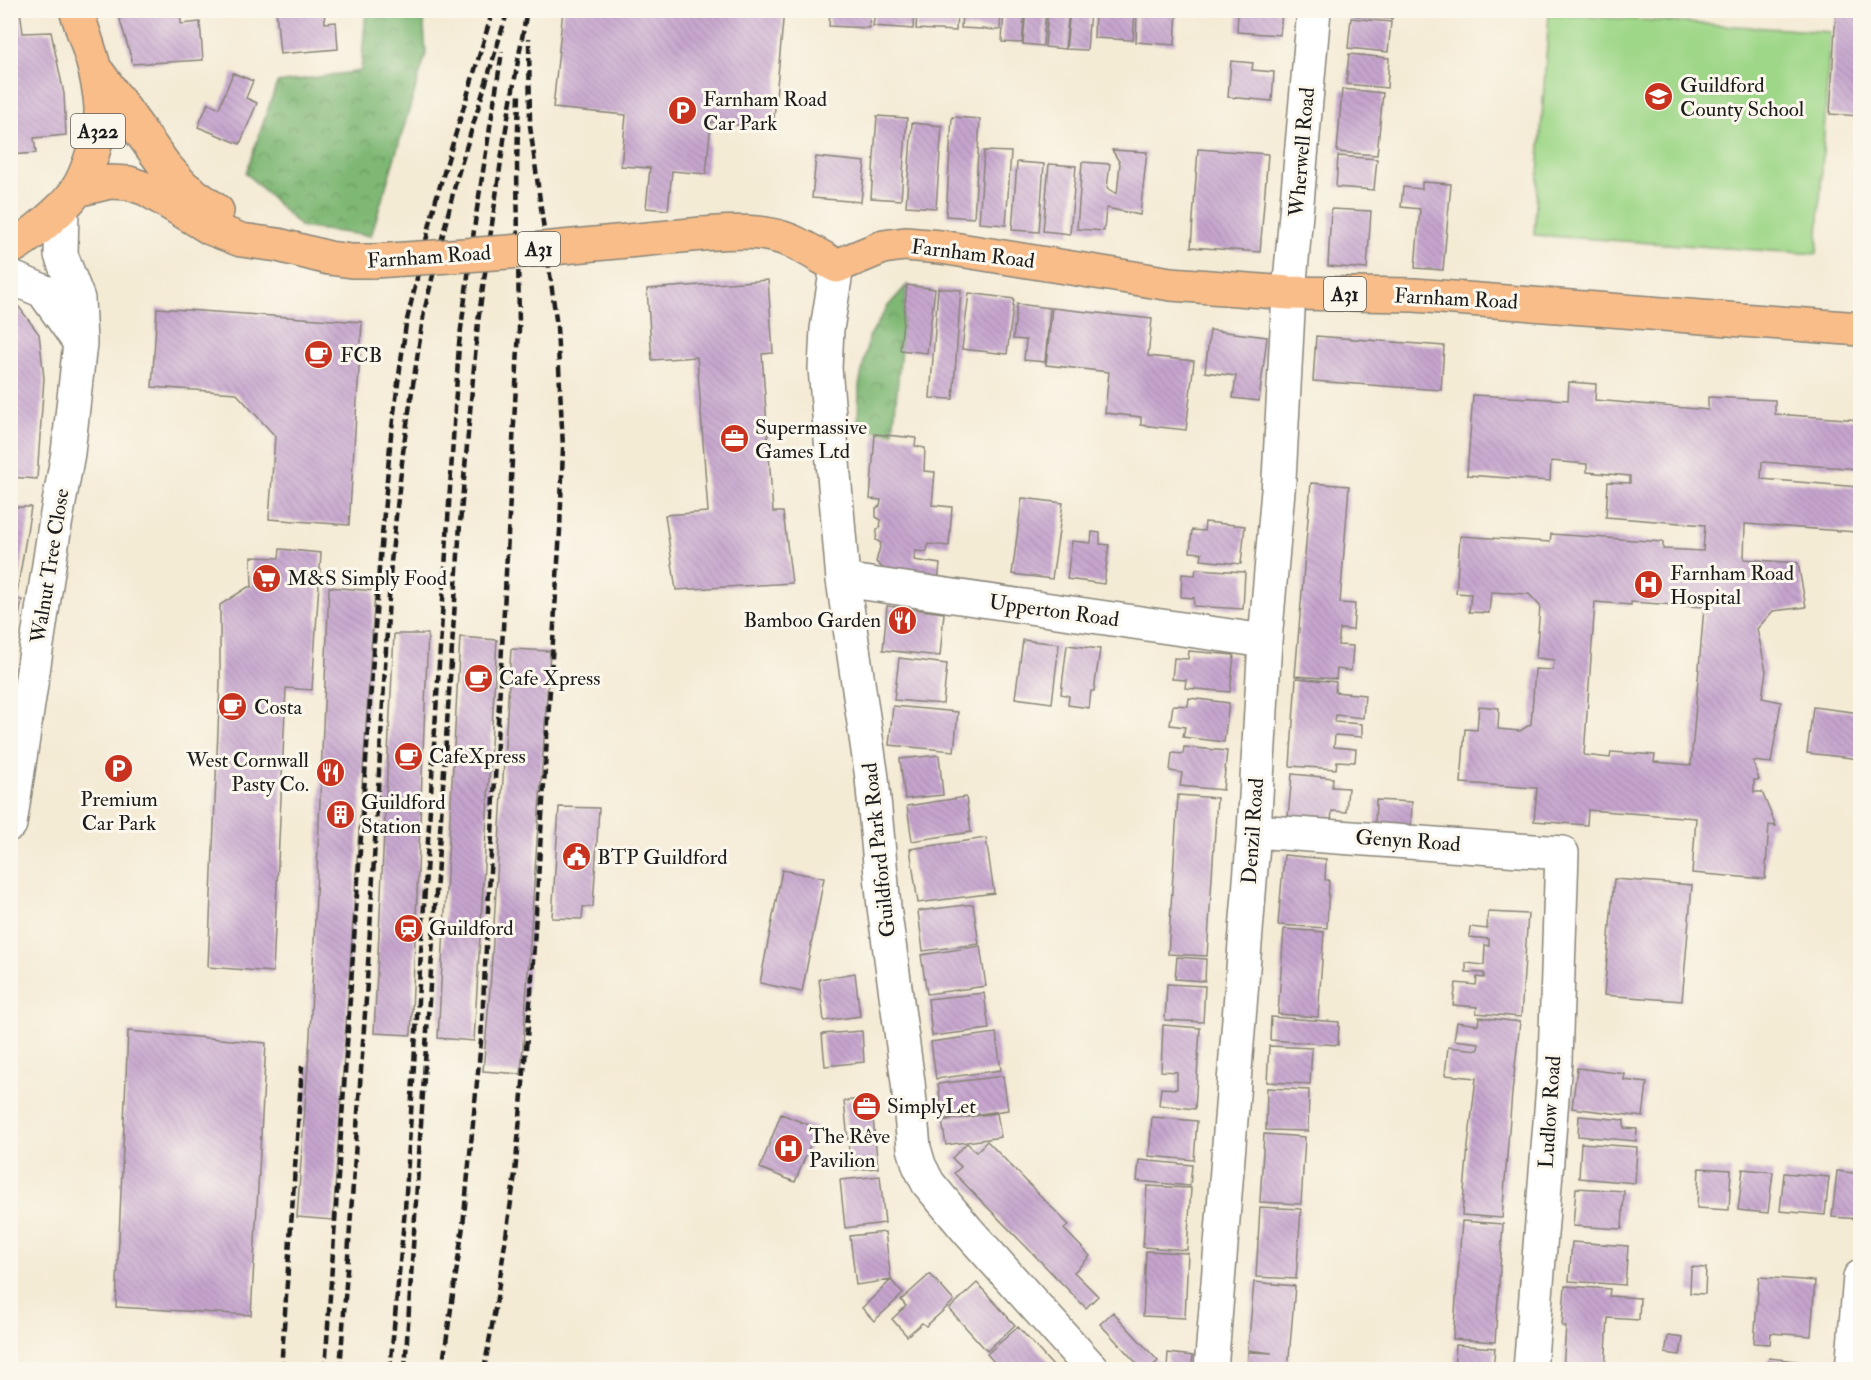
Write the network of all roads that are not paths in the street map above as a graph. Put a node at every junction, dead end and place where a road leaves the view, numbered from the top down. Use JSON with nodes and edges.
{"nodes":[{"id":1,"x":76,"y":10,"type":"edge"},
{"id":2,"x":1314,"y":10,"type":"edge"},
{"id":3,"x":96,"y":70,"type":"junction"},
{"id":4,"x":70,"y":199,"type":"junction"},
{"id":5,"x":278,"y":245,"type":"junction"},
{"id":6,"x":10,"y":248,"type":"edge"},
{"id":7,"x":837,"y":266,"type":"junction"},
{"id":8,"x":10,"y":277,"type":"edge"},
{"id":9,"x":1289,"y":293,"type":"junction"},
{"id":10,"x":1860,"y":329,"type":"edge"},
{"id":11,"x":80,"y":343,"type":"junction"},
{"id":12,"x":843,"y":580,"type":"junction"},
{"id":13,"x":1265,"y":641,"type":"junction"},
{"id":14,"x":10,"y":824,"type":"edge"},
{"id":15,"x":1254,"y":831,"type":"junction"},
{"id":16,"x":1562,"y":853,"type":"joint"},
{"id":17,"x":1860,"y":1277,"type":"edge"},
{"id":18,"x":1090,"y":1368,"type":"edge"},
{"id":19,"x":1211,"y":1370,"type":"edge"},
{"id":20,"x":1530,"y":1370,"type":"edge"},
{"id":21,"x":1852,"y":1370,"type":"edge"}],
"edges":[{"from":1,"to":3,"type":"main road","number":"A322"},
{"from":2,"to":9,"type":"street","name":"Wherwell Road"},
{"from":3,"to":4,"type":"main road","number":"A322"},
{"from":3,"to":5,"type":"main road","number":"A31"},
{"from":4,"to":5,"type":"main road","name":"Farnham Road","number":"A31"},
{"from":4,"to":6,"type":"main road","number":"A322"},
{"from":4,"to":11,"type":"street","name":"Walnut Tree Close"},
{"from":5,"to":7,"type":"main road","name":"Farnham Road","number":"A31","bridge":true},
{"from":7,"to":9,"type":"main road","name":"Farnham Road","number":"A31"},
{"from":7,"to":12,"type":"street","name":"Guildford Park Road"},
{"from":8,"to":11,"type":"street"},
{"from":9,"to":10,"type":"main road","name":"Farnham Road","number":"A31"},
{"from":9,"to":13,"type":"street","name":"Denzil Road"},
{"from":11,"to":14,"type":"street","name":"Walnut Tree Close"},
{"from":12,"to":13,"type":"street","name":"Upperton Road"},
{"from":12,"to":18,"type":"street","name":"Guildford Park Road"},
{"from":13,"to":15,"type":"street","name":"Denzil Road"},
{"from":15,"to":16,"type":"street","name":"Genyn Road"},
{"from":15,"to":19,"type":"street","name":"Denzil Road"},
{"from":16,"to":20,"type":"street","name":"Ludlow Road"},
{"from":17,"to":21,"type":"street"}]}
